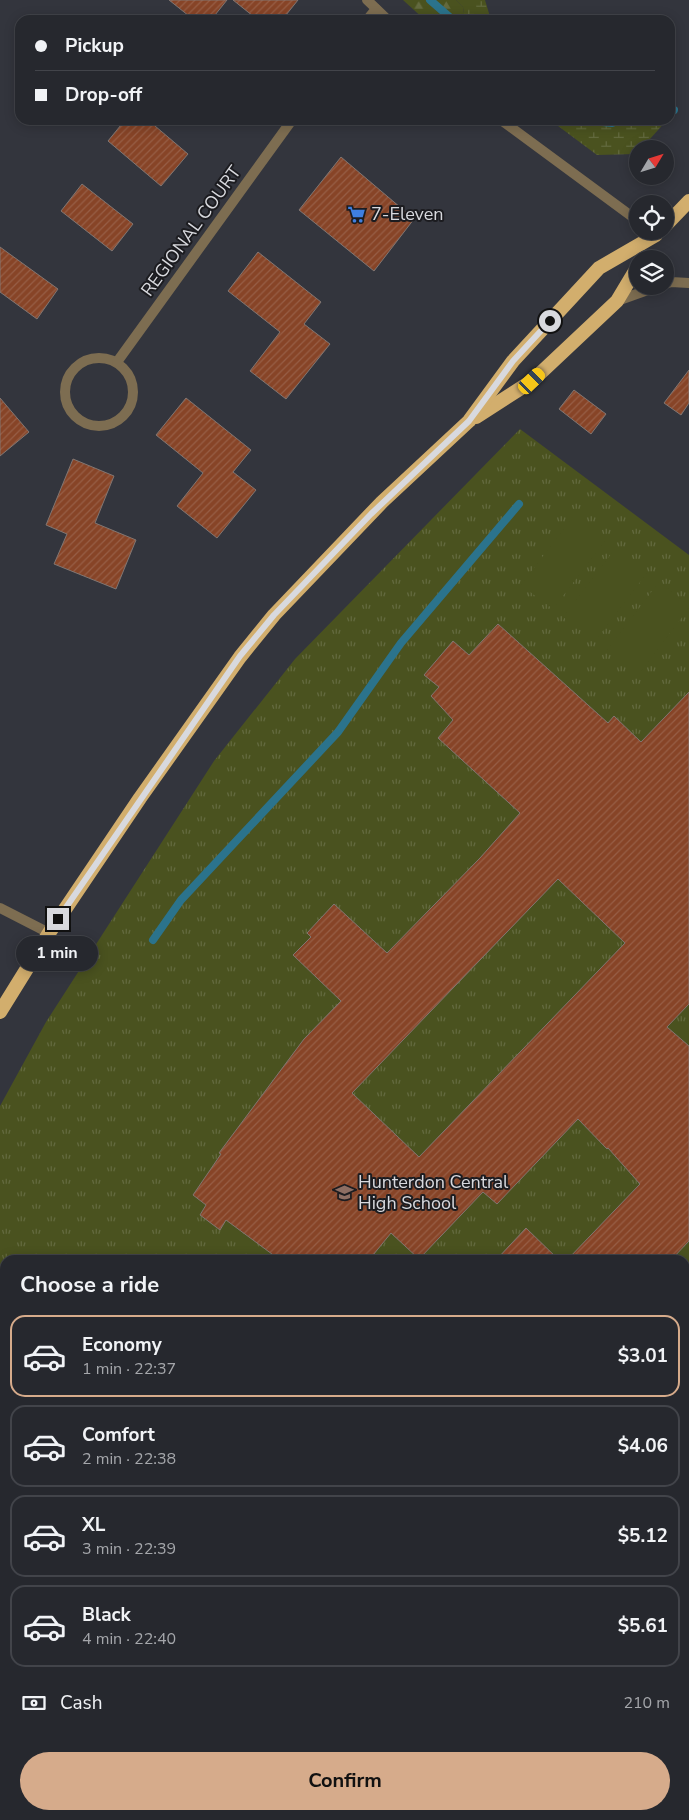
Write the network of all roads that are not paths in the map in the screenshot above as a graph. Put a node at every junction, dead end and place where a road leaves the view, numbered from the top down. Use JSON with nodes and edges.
{"nodes":[{"id":1,"x":367,"y":0,"type":"edge"},
{"id":2,"x":376,"y":9,"type":"junction"},
{"id":3,"x":372,"y":15,"type":"edge"},
{"id":4,"x":383,"y":15,"type":"edge"},
{"id":5,"x":288,"y":125,"type":"edge"},
{"id":6,"x":508,"y":125,"type":"edge"},
{"id":7,"x":689,"y":201,"type":"edge"},
{"id":8,"x":629,"y":214,"type":"edge"},
{"id":9,"x":674,"y":216,"type":"edge"},
{"id":10,"x":644,"y":240,"type":"edge"},
{"id":11,"x":629,"y":281,"type":"edge"},
{"id":12,"x":674,"y":282,"type":"edge"},
{"id":13,"x":689,"y":283,"type":"edge"},
{"id":14,"x":634,"y":295,"type":"edge"},
{"id":15,"x":617,"y":301,"type":"junction"},
{"id":16,"x":117,"y":362,"type":"junction"},
{"id":17,"x":469,"y":421,"type":"junction"},
{"id":18,"x":0,"y":908,"type":"edge"},
{"id":19,"x":49,"y":933,"type":"junction"},
{"id":20,"x":0,"y":1012,"type":"edge"}],
"edges":[{"from":1,"to":2,"type":"street"},
{"from":2,"to":3,"type":"street"},
{"from":2,"to":4,"type":"street"},
{"from":5,"to":16,"type":"street","name":"REGIONAL COURT"},
{"from":6,"to":8,"type":"street"},
{"from":7,"to":9,"type":"highway"},
{"from":10,"to":17,"type":"highway"},
{"from":11,"to":15,"type":"highway"},
{"from":12,"to":13,"type":"street"},
{"from":14,"to":15,"type":"street"},
{"from":15,"to":17,"type":"highway"},
{"from":16,"to":16,"type":"street"},
{"from":17,"to":19,"type":"highway"},
{"from":18,"to":19,"type":"street"},
{"from":19,"to":20,"type":"highway"}]}
